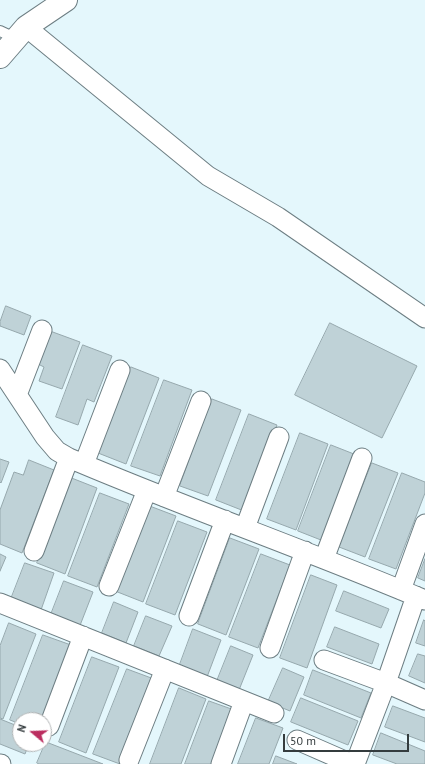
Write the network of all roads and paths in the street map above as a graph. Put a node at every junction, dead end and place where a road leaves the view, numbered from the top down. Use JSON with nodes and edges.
{"nodes":[{"id":1,"x":66,"y":0,"type":"edge"},
{"id":2,"x":14,"y":32,"type":"edge"},
{"id":3,"x":0,"y":57,"type":"edge"},
{"id":4,"x":425,"y":318,"type":"edge"},
{"id":5,"x":42,"y":330,"type":"dead end"},
{"id":6,"x":0,"y":369,"type":"edge"},
{"id":7,"x":120,"y":370,"type":"dead end"},
{"id":8,"x":17,"y":395,"type":"junction"},
{"id":9,"x":201,"y":400,"type":"dead end"},
{"id":10,"x":279,"y":437,"type":"dead end"},
{"id":11,"x":362,"y":458,"type":"dead end"},
{"id":12,"x":76,"y":461,"type":"junction"},
{"id":13,"x":156,"y":494,"type":"junction"},
{"id":14,"x":225,"y":520,"type":"junction"},
{"id":15,"x":425,"y":524,"type":"edge"},
{"id":16,"x":245,"y":528,"type":"junction"},
{"id":17,"x":34,"y":551,"type":"dead end"},
{"id":18,"x":305,"y":552,"type":"junction"},
{"id":19,"x":324,"y":559,"type":"junction"},
{"id":20,"x":109,"y":586,"type":"dead end"},
{"id":21,"x":414,"y":596,"type":"edge"},
{"id":22,"x":0,"y":603,"type":"edge"},
{"id":23,"x":189,"y":616,"type":"dead end"},
{"id":24,"x":83,"y":636,"type":"junction"},
{"id":25,"x":270,"y":648,"type":"dead end"},
{"id":26,"x":324,"y":660,"type":"dead end"},
{"id":27,"x":165,"y":669,"type":"junction"},
{"id":28,"x":386,"y":683,"type":"junction"},
{"id":29,"x":425,"y":700,"type":"edge"},
{"id":30,"x":244,"y":701,"type":"junction"},
{"id":31,"x":274,"y":713,"type":"dead end"},
{"id":32,"x":52,"y":721,"type":"edge"},
{"id":33,"x":297,"y":740,"type":"dead end"},
{"id":34,"x":129,"y":760,"type":"dead end"},
{"id":35,"x":221,"y":764,"type":"edge"},
{"id":36,"x":352,"y":764,"type":"edge"},
{"id":37,"x":355,"y":764,"type":"edge"}],
"edges":[{"from":1,"to":2,"type":"street"},
{"from":2,"to":3,"type":"street"},
{"from":2,"to":4,"type":"street"},
{"from":5,"to":8,"type":"street"},
{"from":6,"to":8,"type":"street"},
{"from":7,"to":12,"type":"street"},
{"from":8,"to":12,"type":"street"},
{"from":9,"to":13,"type":"street"},
{"from":10,"to":16,"type":"street"},
{"from":11,"to":19,"type":"street"},
{"from":12,"to":13,"type":"street"},
{"from":12,"to":17,"type":"street"},
{"from":13,"to":14,"type":"street"},
{"from":13,"to":20,"type":"street"},
{"from":14,"to":16,"type":"street"},
{"from":14,"to":23,"type":"street"},
{"from":15,"to":21,"type":"street"},
{"from":16,"to":18,"type":"street"},
{"from":18,"to":19,"type":"street"},
{"from":18,"to":25,"type":"street"},
{"from":19,"to":21,"type":"street"},
{"from":21,"to":28,"type":"street"},
{"from":22,"to":24,"type":"street"},
{"from":24,"to":27,"type":"street"},
{"from":24,"to":32,"type":"street"},
{"from":26,"to":28,"type":"street"},
{"from":27,"to":30,"type":"street"},
{"from":27,"to":34,"type":"street"},
{"from":28,"to":29,"type":"street"},
{"from":28,"to":37,"type":"street"},
{"from":30,"to":31,"type":"street"},
{"from":30,"to":35,"type":"street"},
{"from":33,"to":36,"type":"street"}]}
